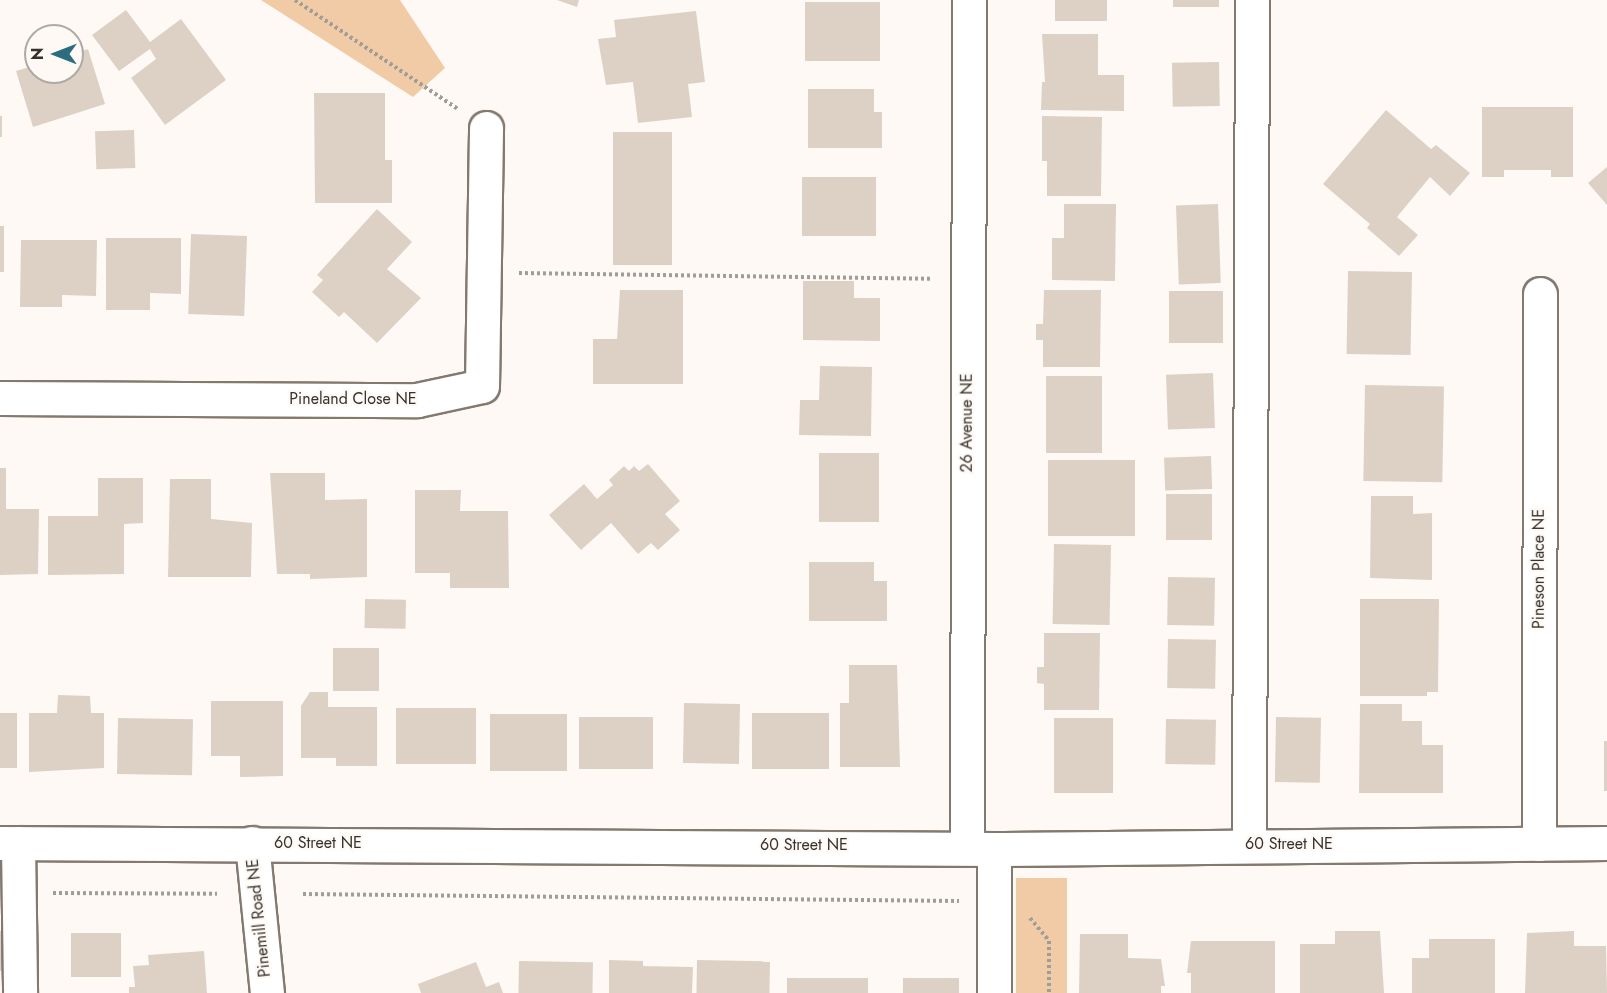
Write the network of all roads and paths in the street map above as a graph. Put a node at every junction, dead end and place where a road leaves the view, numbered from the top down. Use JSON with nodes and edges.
{"nodes":[{"id":1,"x":295,"y":0,"type":"edge"},
{"id":2,"x":969,"y":0,"type":"edge"},
{"id":3,"x":1252,"y":0,"type":"edge"},
{"id":4,"x":486,"y":128,"type":"joint"},
{"id":5,"x":482,"y":272,"type":"junction"},
{"id":6,"x":967,"y":279,"type":"junction"},
{"id":7,"x":1540,"y":294,"type":"dead end"},
{"id":8,"x":0,"y":398,"type":"edge"},
{"id":9,"x":9,"y":843,"type":"edge"},
{"id":10,"x":252,"y":843,"type":"junction"},
{"id":11,"x":1607,"y":843,"type":"edge"},
{"id":12,"x":1249,"y":844,"type":"junction"},
{"id":13,"x":1539,"y":844,"type":"junction"},
{"id":14,"x":981,"y":847,"type":"junction"},
{"id":15,"x":18,"y":893,"type":"junction"},
{"id":16,"x":217,"y":894,"type":"dead end"},
{"id":17,"x":303,"y":894,"type":"dead end"},
{"id":18,"x":995,"y":901,"type":"junction"},
{"id":19,"x":20,"y":993,"type":"edge"},
{"id":20,"x":267,"y":993,"type":"edge"},
{"id":21,"x":994,"y":993,"type":"edge"},
{"id":22,"x":1049,"y":993,"type":"edge"}],
"edges":[{"from":1,"to":4,"type":"path"},
{"from":2,"to":6,"type":"street","name":"26 Avenue NE"},
{"from":3,"to":12,"type":"street"},
{"from":4,"to":5,"type":"street","name":"Pineland Close NE"},
{"from":5,"to":6,"type":"path"},
{"from":5,"to":8,"type":"street","name":"Pineland Close NE"},
{"from":6,"to":14,"type":"street","name":"26 Avenue NE"},
{"from":7,"to":13,"type":"street","name":"Pineson Place NE"},
{"from":9,"to":10,"type":"street","name":"60 Street NE"},
{"from":9,"to":15,"type":"street"},
{"from":10,"to":14,"type":"street","name":"60 Street NE"},
{"from":10,"to":20,"type":"street","name":"Pinemill Road NE"},
{"from":11,"to":13,"type":"street","name":"60 Street NE"},
{"from":12,"to":13,"type":"street","name":"60 Street NE"},
{"from":12,"to":14,"type":"street","name":"60 Street NE"},
{"from":14,"to":18,"type":"street","name":"26 Avenue NE"},
{"from":15,"to":16,"type":"path"},
{"from":15,"to":19,"type":"street"},
{"from":17,"to":18,"type":"path"},
{"from":18,"to":21,"type":"street","name":"26 Avenue NE"},
{"from":18,"to":22,"type":"path"}]}
